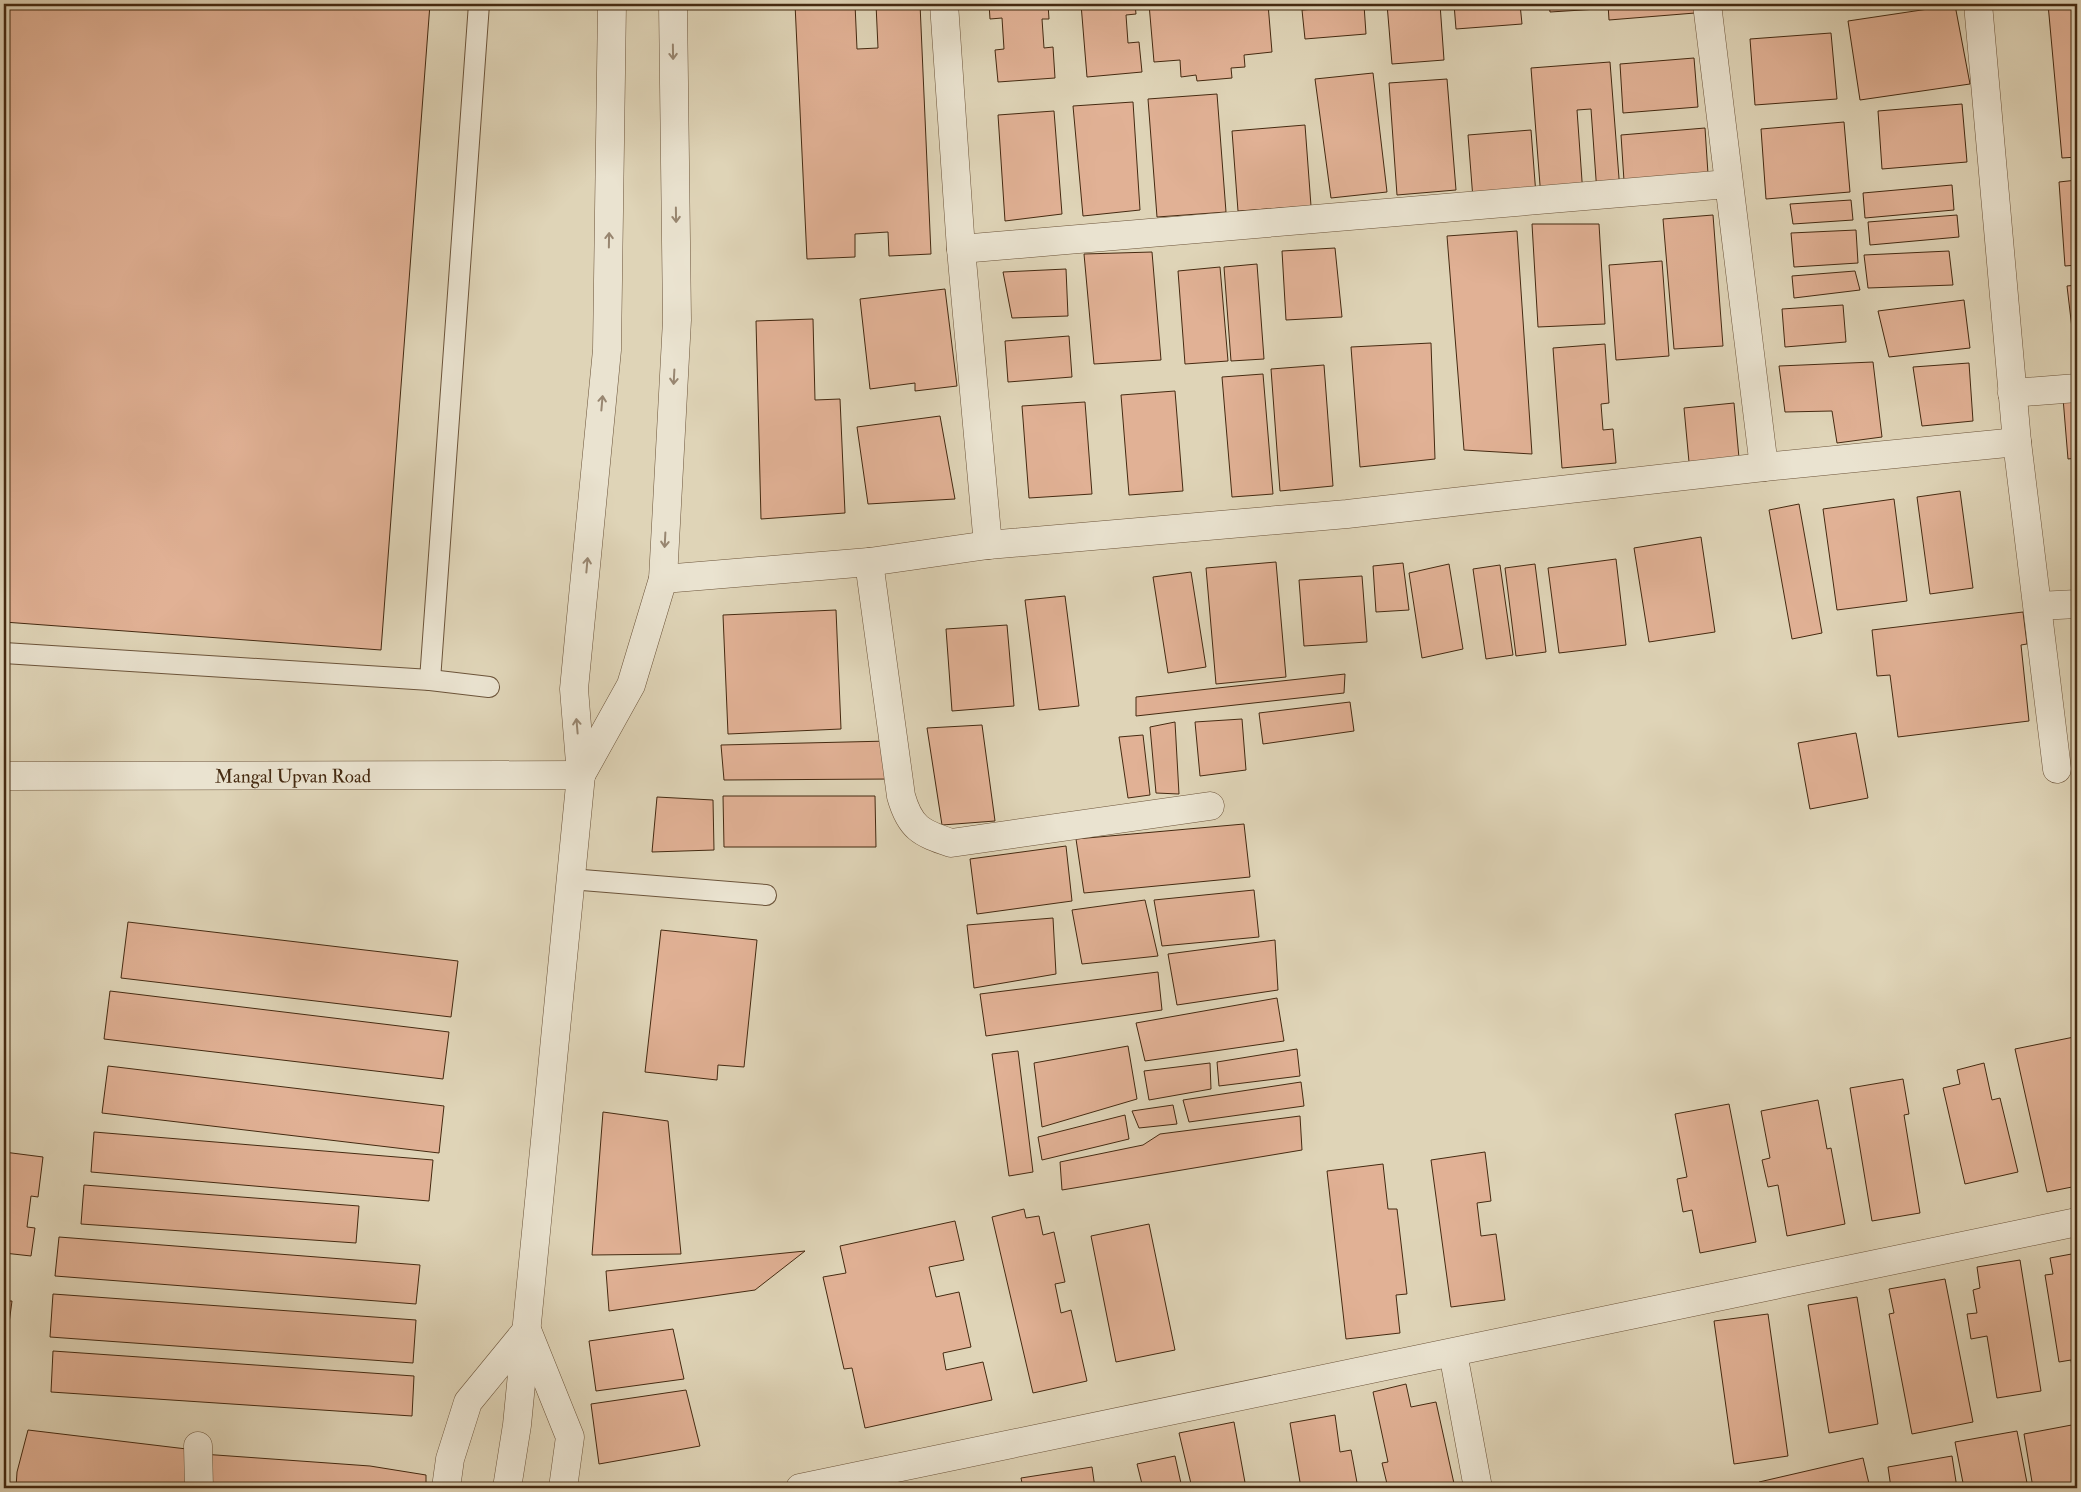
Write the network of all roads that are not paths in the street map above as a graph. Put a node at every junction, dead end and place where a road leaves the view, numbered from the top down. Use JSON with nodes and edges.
{"nodes":[{"id":1,"x":479,"y":4,"type":"edge"},
{"id":2,"x":612,"y":4,"type":"edge"},
{"id":3,"x":673,"y":4,"type":"edge"},
{"id":4,"x":944,"y":4,"type":"edge"},
{"id":5,"x":1707,"y":4,"type":"edge"},
{"id":6,"x":1978,"y":4,"type":"edge"},
{"id":7,"x":1728,"y":184,"type":"junction"},
{"id":8,"x":961,"y":249,"type":"junction"},
{"id":9,"x":2077,"y":388,"type":"edge"},
{"id":10,"x":2012,"y":393,"type":"junction"},
{"id":11,"x":2017,"y":442,"type":"junction"},
{"id":12,"x":1764,"y":467,"type":"junction"},
{"id":13,"x":988,"y":545,"type":"junction"},
{"id":14,"x":869,"y":562,"type":"junction"},
{"id":15,"x":662,"y":579,"type":"junction"},
{"id":16,"x":2077,"y":604,"type":"edge"},
{"id":17,"x":2038,"y":606,"type":"junction"},
{"id":18,"x":4,"y":653,"type":"edge"},
{"id":19,"x":430,"y":680,"type":"junction"},
{"id":20,"x":489,"y":687,"type":"dead end"},
{"id":21,"x":2057,"y":769,"type":"dead end"},
{"id":22,"x":581,"y":775,"type":"junction"},
{"id":23,"x":4,"y":776,"type":"edge"},
{"id":24,"x":1210,"y":806,"type":"dead end"},
{"id":25,"x":570,"y":879,"type":"junction"},
{"id":26,"x":766,"y":895,"type":"dead end"},
{"id":27,"x":2077,"y":1222,"type":"edge"},
{"id":28,"x":526,"y":1330,"type":"junction"},
{"id":29,"x":1453,"y":1352,"type":"junction"},
{"id":30,"x":198,"y":1446,"type":"dead end"},
{"id":31,"x":199,"y":1488,"type":"edge"},
{"id":32,"x":446,"y":1488,"type":"edge"},
{"id":33,"x":508,"y":1488,"type":"edge"},
{"id":34,"x":564,"y":1488,"type":"edge"},
{"id":35,"x":800,"y":1488,"type":"edge"},
{"id":36,"x":1478,"y":1488,"type":"edge"}],
"edges":[{"from":1,"to":19,"type":"lane"},
{"from":22,"to":2,"type":"street","one_way":true},
{"from":3,"to":15,"type":"street","one_way":true},
{"from":4,"to":8,"type":"street"},
{"from":5,"to":7,"type":"street"},
{"from":6,"to":10,"type":"street"},
{"from":7,"to":8,"type":"street"},
{"from":7,"to":12,"type":"street"},
{"from":8,"to":13,"type":"street"},
{"from":9,"to":10,"type":"street"},
{"from":10,"to":11,"type":"street"},
{"from":11,"to":12,"type":"street"},
{"from":11,"to":17,"type":"street"},
{"from":12,"to":13,"type":"street"},
{"from":13,"to":14,"type":"street"},
{"from":14,"to":15,"type":"street"},
{"from":14,"to":24,"type":"street"},
{"from":15,"to":22,"type":"street"},
{"from":16,"to":17,"type":"street"},
{"from":17,"to":21,"type":"street"},
{"from":18,"to":19,"type":"lane"},
{"from":19,"to":20,"type":"lane"},
{"from":22,"to":23,"type":"street","name":"Mangal Upvan Road"},
{"from":22,"to":25,"type":"street"},
{"from":25,"to":26,"type":"lane"},
{"from":25,"to":28,"type":"street"},
{"from":27,"to":29,"type":"street"},
{"from":28,"to":32,"type":"street"},
{"from":28,"to":33,"type":"street"},
{"from":28,"to":34,"type":"street"},
{"from":29,"to":35,"type":"street"},
{"from":29,"to":36,"type":"street"},
{"from":30,"to":31,"type":"street"}]}
